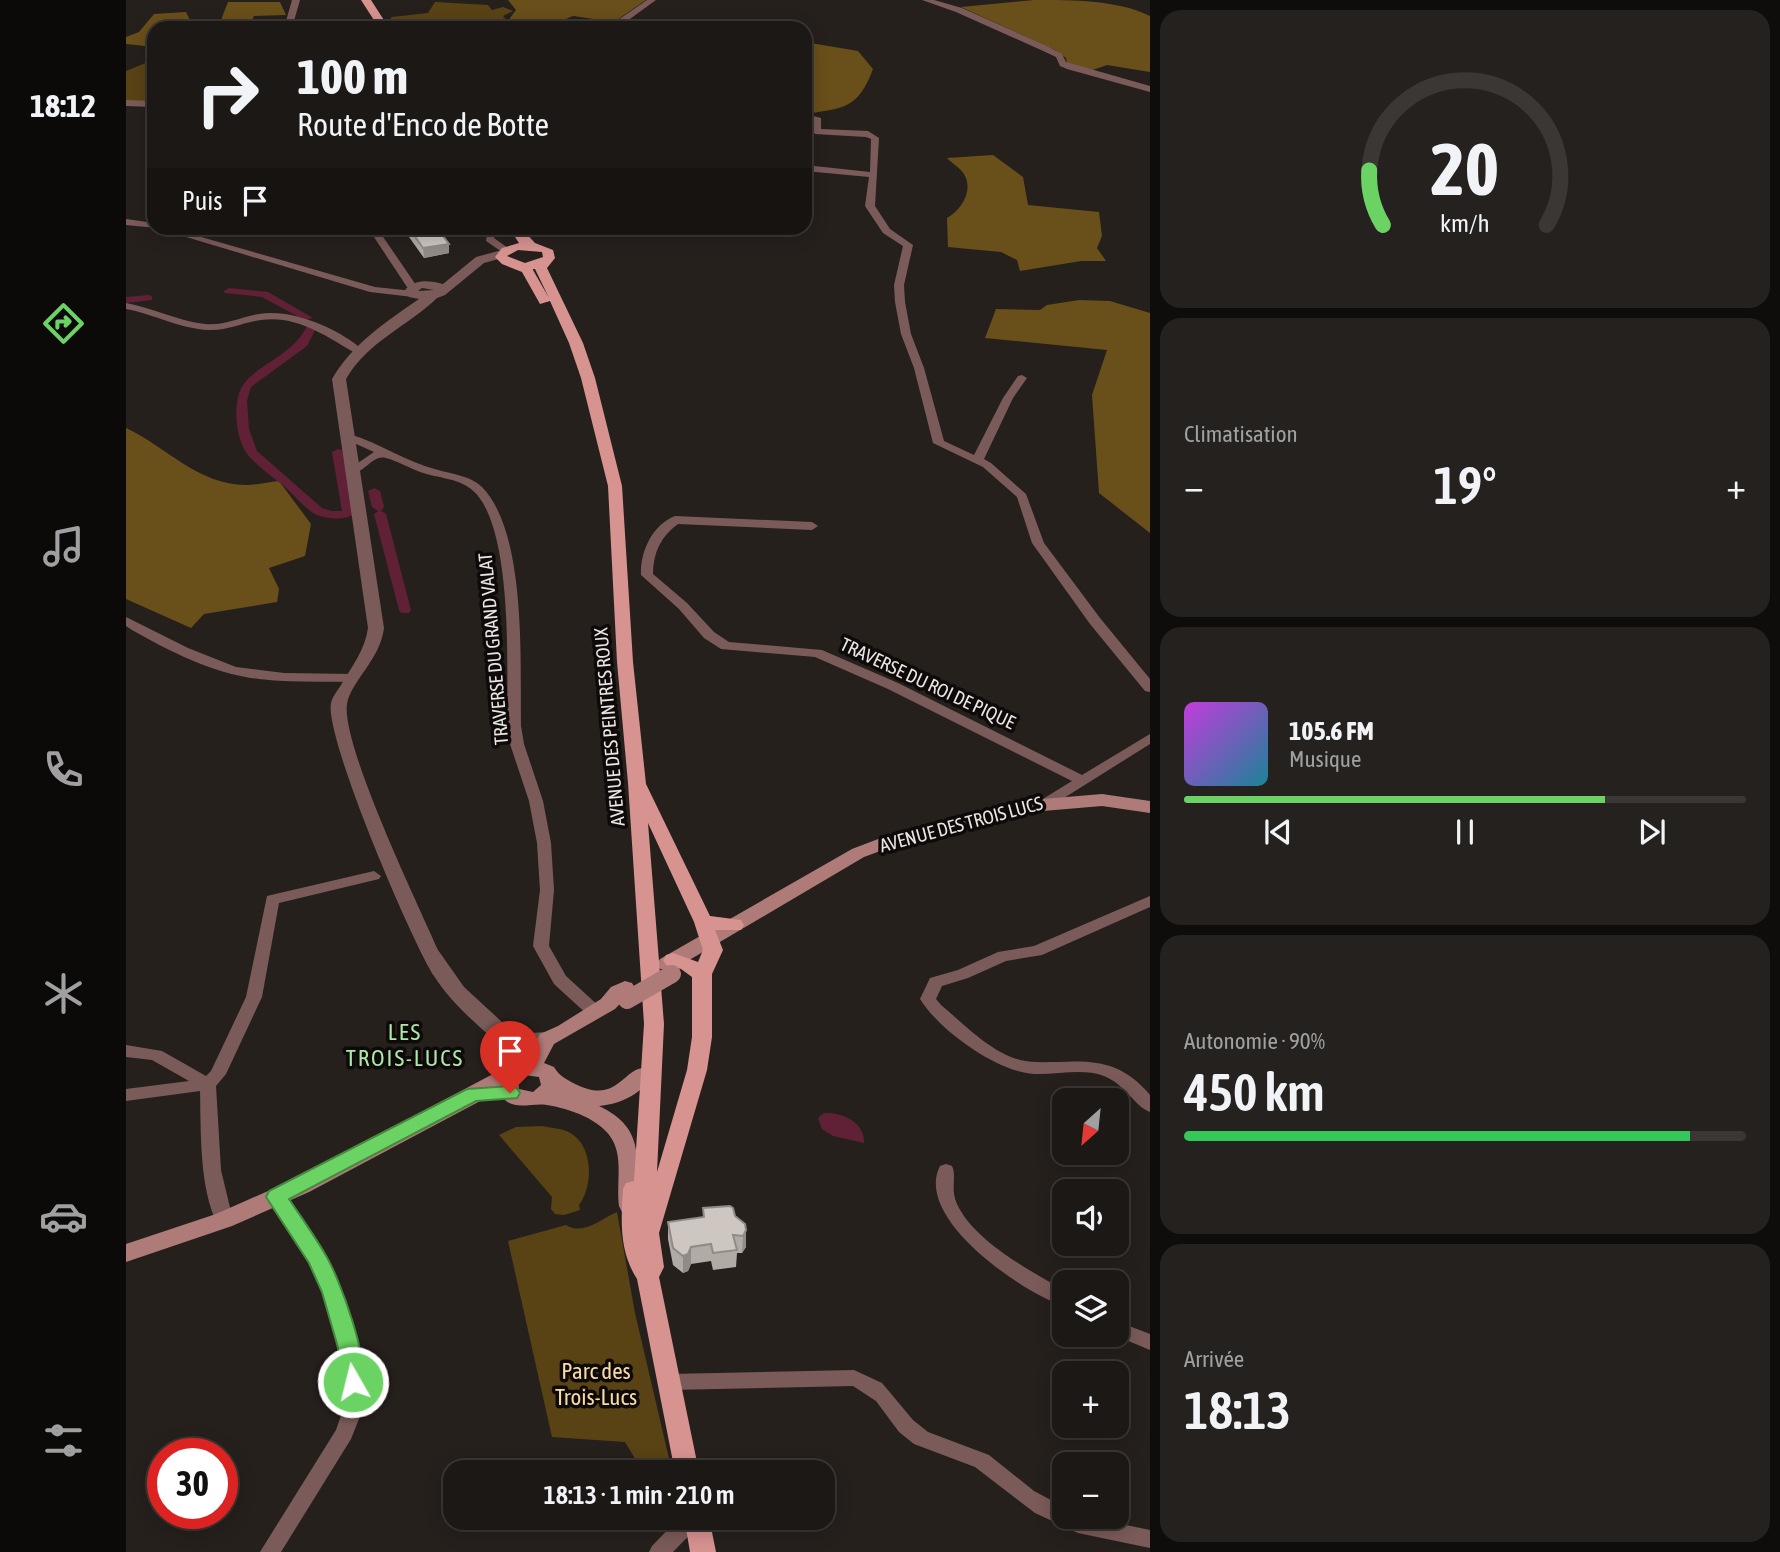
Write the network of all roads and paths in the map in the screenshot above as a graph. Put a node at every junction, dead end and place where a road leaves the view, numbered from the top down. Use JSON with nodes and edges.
{"nodes":[{"id":1,"x":296,"y":0,"type":"edge"},
{"id":2,"x":357,"y":0,"type":"edge"},
{"id":3,"x":366,"y":0,"type":"edge"},
{"id":4,"x":652,"y":0,"type":"edge"},
{"id":5,"x":926,"y":0,"type":"edge"},
{"id":6,"x":288,"y":21,"type":"edge"},
{"id":7,"x":370,"y":21,"type":"edge"},
{"id":8,"x":380,"y":21,"type":"edge"},
{"id":9,"x":626,"y":21,"type":"edge"},
{"id":10,"x":1150,"y":89,"type":"edge"},
{"id":11,"x":126,"y":103,"type":"edge"},
{"id":12,"x":147,"y":104,"type":"edge"},
{"id":13,"x":812,"y":119,"type":"edge"},
{"id":14,"x":812,"y":169,"type":"edge"},
{"id":15,"x":874,"y":175,"type":"junction"},
{"id":16,"x":126,"y":222,"type":"edge"},
{"id":17,"x":147,"y":225,"type":"edge"},
{"id":18,"x":185,"y":235,"type":"edge"},
{"id":19,"x":377,"y":235,"type":"edge"},
{"id":20,"x":490,"y":235,"type":"edge"},
{"id":21,"x":509,"y":235,"type":"edge"},
{"id":22,"x":519,"y":235,"type":"edge"},
{"id":23,"x":531,"y":246,"type":"junction"},
{"id":24,"x":506,"y":253,"type":"junction"},
{"id":25,"x":542,"y":263,"type":"junction"},
{"id":26,"x":518,"y":266,"type":"junction"},
{"id":27,"x":434,"y":291,"type":"junction"},
{"id":28,"x":413,"y":292,"type":"junction"},
{"id":29,"x":126,"y":306,"type":"edge"},
{"id":30,"x":409,"y":312,"type":"junction"},
{"id":31,"x":359,"y":351,"type":"junction"},
{"id":32,"x":1022,"y":377,"type":"dead end"},
{"id":33,"x":349,"y":437,"type":"junction"},
{"id":34,"x":387,"y":453,"type":"junction"},
{"id":35,"x":978,"y":459,"type":"junction"},
{"id":36,"x":352,"y":471,"type":"junction"},
{"id":37,"x":617,"y":526,"type":"junction"},
{"id":38,"x":812,"y":526,"type":"dead end"},
{"id":39,"x":126,"y":621,"type":"edge"},
{"id":40,"x":352,"y":678,"type":"junction"},
{"id":41,"x":1150,"y":688,"type":"edge"},
{"id":42,"x":1150,"y":738,"type":"edge"},
{"id":43,"x":1081,"y":780,"type":"junction"},
{"id":44,"x":637,"y":783,"type":"junction"},
{"id":45,"x":1052,"y":804,"type":"junction"},
{"id":46,"x":1150,"y":807,"type":"edge"},
{"id":47,"x":1150,"y":816,"type":"edge"},
{"id":48,"x":374,"y":876,"type":"dead end"},
{"id":49,"x":1150,"y":901,"type":"edge"},
{"id":50,"x":645,"y":925,"type":"junction"},
{"id":51,"x":708,"y":936,"type":"junction"},
{"id":52,"x":680,"y":967,"type":"junction"},
{"id":53,"x":614,"y":1001,"type":"junction"},
{"id":54,"x":556,"y":1035,"type":"junction"},
{"id":55,"x":512,"y":1045,"type":"junction"},
{"id":56,"x":126,"y":1051,"type":"edge"},
{"id":57,"x":643,"y":1074,"type":"junction"},
{"id":58,"x":529,"y":1078,"type":"junction"},
{"id":59,"x":208,"y":1084,"type":"junction"},
{"id":60,"x":126,"y":1095,"type":"edge"},
{"id":61,"x":1150,"y":1105,"type":"edge"},
{"id":62,"x":946,"y":1171,"type":"dead end"},
{"id":63,"x":276,"y":1197,"type":"junction"},
{"id":64,"x":224,"y":1220,"type":"junction"},
{"id":65,"x":638,"y":1229,"type":"junction"},
{"id":66,"x":172,"y":1237,"type":"junction"},
{"id":67,"x":126,"y":1246,"type":"edge"},
{"id":68,"x":126,"y":1253,"type":"edge"},
{"id":69,"x":1052,"y":1292,"type":"edge"},
{"id":70,"x":1129,"y":1333,"type":"edge"},
{"id":71,"x":1150,"y":1342,"type":"edge"},
{"id":72,"x":669,"y":1382,"type":"junction"},
{"id":73,"x":685,"y":1460,"type":"edge"},
{"id":74,"x":1052,"y":1512,"type":"edge"},
{"id":75,"x":1102,"y":1529,"type":"edge"},
{"id":76,"x":682,"y":1530,"type":"edge"},
{"id":77,"x":698,"y":1530,"type":"edge"},
{"id":78,"x":1150,"y":1539,"type":"edge"},
{"id":79,"x":270,"y":1552,"type":"edge"},
{"id":80,"x":659,"y":1552,"type":"edge"},
{"id":81,"x":703,"y":1552,"type":"edge"}],
"edges":[{"from":1,"to":6,"type":"street"},
{"from":2,"to":7,"type":"main road"},
{"from":3,"to":8,"type":"main road"},
{"from":4,"to":9,"type":"street"},
{"from":5,"to":10,"type":"street"},
{"from":11,"to":12,"type":"street"},
{"from":13,"to":15,"type":"street"},
{"from":14,"to":15,"type":"street"},
{"from":15,"to":35,"type":"street"},
{"from":16,"to":17,"type":"street"},
{"from":18,"to":28,"type":"street"},
{"from":19,"to":28,"type":"street"},
{"from":20,"to":24,"type":"street"},
{"from":21,"to":24,"type":"main road"},
{"from":22,"to":23,"type":"main road"},
{"from":23,"to":24,"type":"main road"},
{"from":23,"to":25,"type":"main road","name":"AVENUE DES PEINTRES ROUX"},
{"from":24,"to":26,"type":"main road"},
{"from":24,"to":27,"type":"street"},
{"from":25,"to":26,"type":"main road"},
{"from":25,"to":37,"type":"main road","name":"AVENUE DES PEINTRES ROUX"},
{"from":26,"to":37,"type":"main road","name":"AVENUE DES PEINTRES ROUX"},
{"from":27,"to":28,"type":"street"},
{"from":27,"to":30,"type":"street"},
{"from":28,"to":30,"type":"street"},
{"from":29,"to":31,"type":"street"},
{"from":30,"to":31,"type":"street"},
{"from":31,"to":33,"type":"street"},
{"from":32,"to":35,"type":"street"},
{"from":33,"to":34,"type":"street","name":"TRAVERSE DU GRAND VALAT"},
{"from":33,"to":36,"type":"street"},
{"from":34,"to":36,"type":"street"},
{"from":34,"to":53,"type":"street","name":"TRAVERSE DU GRAND VALAT"},
{"from":35,"to":41,"type":"street"},
{"from":36,"to":40,"type":"street"},
{"from":37,"to":44,"type":"main road","name":"AVENUE DES PEINTRES ROUX"},
{"from":38,"to":43,"type":"street","name":"TRAVERSE DU ROI DE PIQUE"},
{"from":39,"to":40,"type":"street"},
{"from":40,"to":55,"type":"street"},
{"from":42,"to":43,"type":"street","name":"AVENUE DES TROIS LUCS"},
{"from":43,"to":45,"type":"street","name":"AVENUE DES TROIS LUCS"},
{"from":44,"to":50,"type":"main road","name":"AVENUE DES PEINTRES ROUX"},
{"from":44,"to":51,"type":"main road"},
{"from":45,"to":46,"type":"main road"},
{"from":45,"to":47,"type":"main road"},
{"from":45,"to":51,"type":"main road","name":"AVENUE DES TROIS LUCS"},
{"from":48,"to":59,"type":"street"},
{"from":49,"to":61,"type":"street"},
{"from":50,"to":57,"type":"main road","name":"AVENUE DES PEINTRES ROUX"},
{"from":50,"to":65,"type":"main road","name":"AVENUE DES PEINTRES ROUX"},
{"from":51,"to":52,"type":"main road"},
{"from":51,"to":52,"type":"main road","name":"AVENUE DES TROIS LUCS"},
{"from":52,"to":53,"type":"main road","name":"AVENUE DES TROIS LUCS","bridge":true},
{"from":52,"to":65,"type":"main road"},
{"from":53,"to":54,"type":"main road","name":"AVENUE DES TROIS LUCS"},
{"from":54,"to":55,"type":"street"},
{"from":54,"to":58,"type":"main road"},
{"from":55,"to":58,"type":"street"},
{"from":56,"to":59,"type":"street"},
{"from":57,"to":58,"type":"main road"},
{"from":57,"to":65,"type":"main road","name":"AVENUE DES PEINTRES ROUX"},
{"from":58,"to":63,"type":"main road"},
{"from":58,"to":65,"type":"main road"},
{"from":59,"to":60,"type":"street"},
{"from":59,"to":64,"type":"street"},
{"from":62,"to":69,"type":"street"},
{"from":63,"to":64,"type":"main road"},
{"from":63,"to":79,"type":"street"},
{"from":64,"to":66,"type":"main road"},
{"from":65,"to":72,"type":"main road"},
{"from":66,"to":67,"type":"main road"},
{"from":66,"to":68,"type":"main road"},
{"from":70,"to":71,"type":"street"},
{"from":72,"to":73,"type":"main road"},
{"from":72,"to":74,"type":"street"},
{"from":75,"to":78,"type":"street"},
{"from":76,"to":80,"type":"street"},
{"from":77,"to":81,"type":"main road"}]}
